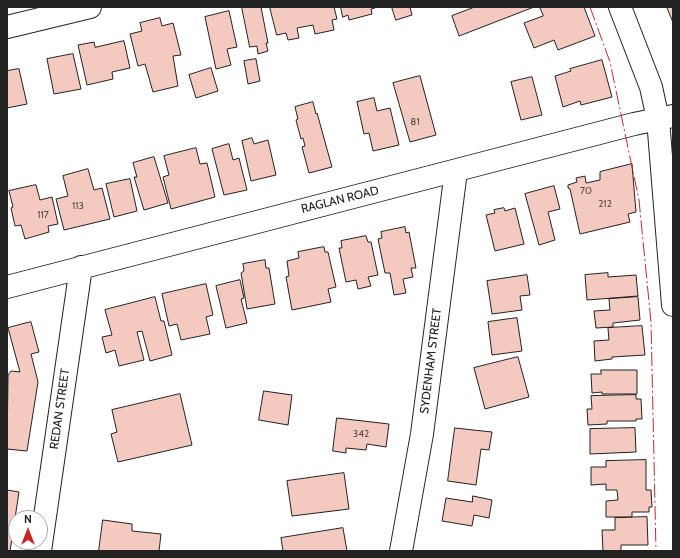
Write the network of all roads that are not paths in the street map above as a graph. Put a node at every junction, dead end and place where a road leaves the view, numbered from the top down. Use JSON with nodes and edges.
{"nodes":[{"id":1,"x":90,"y":7,"type":"edge"},
{"id":2,"x":620,"y":7,"type":"edge"},
{"id":3,"x":7,"y":27,"type":"edge"},
{"id":4,"x":665,"y":118,"type":"edge"},
{"id":5,"x":456,"y":171,"type":"junction"},
{"id":6,"x":80,"y":267,"type":"junction"},
{"id":7,"x":7,"y":287,"type":"edge"},
{"id":8,"x":673,"y":305,"type":"edge"},
{"id":9,"x":40,"y":551,"type":"edge"},
{"id":10,"x":401,"y":551,"type":"edge"}],
"edges":[{"from":1,"to":3,"type":"street"},
{"from":2,"to":4,"type":"street"},
{"from":4,"to":5,"type":"street","name":"RAGLAN ROAD"},
{"from":4,"to":8,"type":"street"},
{"from":5,"to":6,"type":"street","name":"RAGLAN ROAD"},
{"from":5,"to":10,"type":"street","name":"SYDENHAM STREET"},
{"from":6,"to":7,"type":"street","name":"RAGLAN ROAD"},
{"from":6,"to":9,"type":"street","name":"REDAN STREET"}]}
